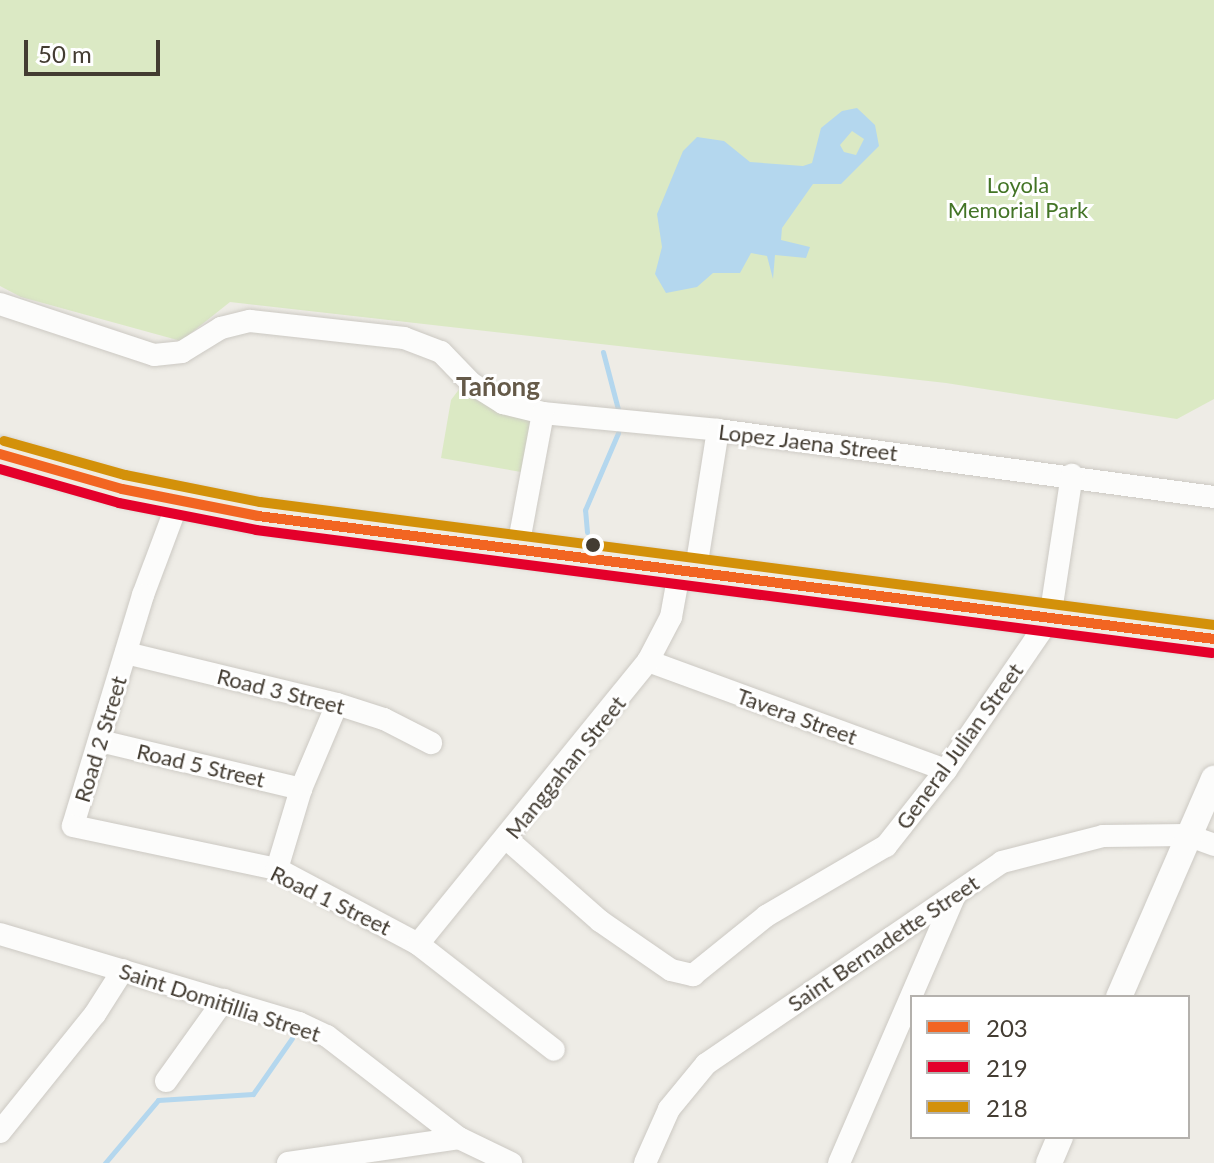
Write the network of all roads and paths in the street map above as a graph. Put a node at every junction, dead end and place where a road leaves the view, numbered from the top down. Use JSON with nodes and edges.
{"nodes":[{"id":1,"x":0,"y":304,"type":"edge"},
{"id":2,"x":543,"y":413,"type":"junction"},
{"id":3,"x":718,"y":430,"type":"junction"},
{"id":4,"x":0,"y":454,"type":"edge"},
{"id":5,"x":1072,"y":475,"type":"junction"},
{"id":6,"x":1214,"y":497,"type":"edge"},
{"id":7,"x":178,"y":502,"type":"junction"},
{"id":8,"x":517,"y":552,"type":"junction"},
{"id":9,"x":687,"y":574,"type":"junction"},
{"id":10,"x":1050,"y":618,"type":"junction"},
{"id":11,"x":1214,"y":639,"type":"edge"},
{"id":12,"x":126,"y":653,"type":"junction"},
{"id":13,"x":648,"y":661,"type":"junction"},
{"id":14,"x":337,"y":704,"type":"junction"},
{"id":15,"x":100,"y":741,"type":"junction"},
{"id":16,"x":431,"y":743,"type":"dead end"},
{"id":17,"x":946,"y":770,"type":"junction"},
{"id":18,"x":1214,"y":779,"type":"edge"},
{"id":19,"x":301,"y":789,"type":"junction"},
{"id":20,"x":73,"y":826,"type":"joint"},
{"id":21,"x":1187,"y":835,"type":"junction"},
{"id":22,"x":508,"y":840,"type":"junction"},
{"id":23,"x":1214,"y":845,"type":"edge"},
{"id":24,"x":277,"y":869,"type":"junction"},
{"id":25,"x":954,"y":896,"type":"junction"},
{"id":26,"x":0,"y":934,"type":"edge"},
{"id":27,"x":418,"y":944,"type":"junction"},
{"id":28,"x":123,"y":970,"type":"junction"},
{"id":29,"x":911,"y":995,"type":"edge"},
{"id":30,"x":1120,"y":995,"type":"edge"},
{"id":31,"x":910,"y":998,"type":"edge"},
{"id":32,"x":224,"y":1000,"type":"junction"},
{"id":33,"x":554,"y":1050,"type":"dead end"},
{"id":34,"x":166,"y":1081,"type":"dead end"},
{"id":35,"x":0,"y":1132,"type":"edge"},
{"id":36,"x":459,"y":1138,"type":"junction"},
{"id":37,"x":1059,"y":1139,"type":"edge"},
{"id":38,"x":288,"y":1163,"type":"edge"},
{"id":39,"x":511,"y":1163,"type":"edge"},
{"id":40,"x":645,"y":1163,"type":"edge"},
{"id":41,"x":839,"y":1163,"type":"edge"},
{"id":42,"x":1049,"y":1163,"type":"edge"}],
"edges":[{"from":1,"to":2,"type":"street","name":"Lopez Jaena Street"},
{"from":2,"to":3,"type":"street","name":"Lopez Jaena Street"},
{"from":2,"to":8,"type":"street"},
{"from":3,"to":5,"type":"street","name":"Lopez Jaena Street"},
{"from":3,"to":9,"type":"street","name":"Manggahan Street"},
{"from":4,"to":7,"type":"main road"},
{"from":5,"to":6,"type":"street","name":"Lopez Jaena Street"},
{"from":5,"to":10,"type":"street"},
{"from":7,"to":8,"type":"main road"},
{"from":7,"to":12,"type":"street","name":"Road 2 Street"},
{"from":8,"to":9,"type":"main road"},
{"from":9,"to":10,"type":"main road"},
{"from":9,"to":13,"type":"street","name":"Manggahan Street"},
{"from":10,"to":11,"type":"main road"},
{"from":10,"to":17,"type":"street","name":"General Julian Street"},
{"from":12,"to":14,"type":"street","name":"Road 3 Street"},
{"from":12,"to":15,"type":"street","name":"Road 2 Street"},
{"from":13,"to":17,"type":"street","name":"Tavera Street"},
{"from":13,"to":22,"type":"street","name":"Manggahan Street"},
{"from":14,"to":16,"type":"street","name":"Road 3 Street"},
{"from":14,"to":19,"type":"street"},
{"from":15,"to":19,"type":"street","name":"Road 5 Street"},
{"from":15,"to":20,"type":"street","name":"Road 2 Street"},
{"from":17,"to":22,"type":"street","name":"General Julian Street"},
{"from":18,"to":21,"type":"street"},
{"from":19,"to":24,"type":"street"},
{"from":20,"to":24,"type":"street","name":"Road 1 Street"},
{"from":21,"to":23,"type":"street"},
{"from":21,"to":25,"type":"street","name":"Saint Bernadette Street"},
{"from":21,"to":30,"type":"street"},
{"from":22,"to":27,"type":"street","name":"Manggahan Street"},
{"from":24,"to":27,"type":"street","name":"Road 1 Street"},
{"from":25,"to":29,"type":"street"},
{"from":25,"to":40,"type":"street","name":"Saint Bernadette Street"},
{"from":26,"to":28,"type":"street","name":"Saint Domitillia Street"},
{"from":27,"to":33,"type":"street","name":"Road 1 Street"},
{"from":28,"to":32,"type":"street","name":"Saint Domitillia Street"},
{"from":28,"to":35,"type":"street"},
{"from":31,"to":41,"type":"street"},
{"from":32,"to":34,"type":"street"},
{"from":32,"to":36,"type":"street","name":"Saint Domitillia Street"},
{"from":36,"to":38,"type":"street"},
{"from":36,"to":39,"type":"street","name":"Saint Domitillia Street"},
{"from":37,"to":42,"type":"street"}]}
